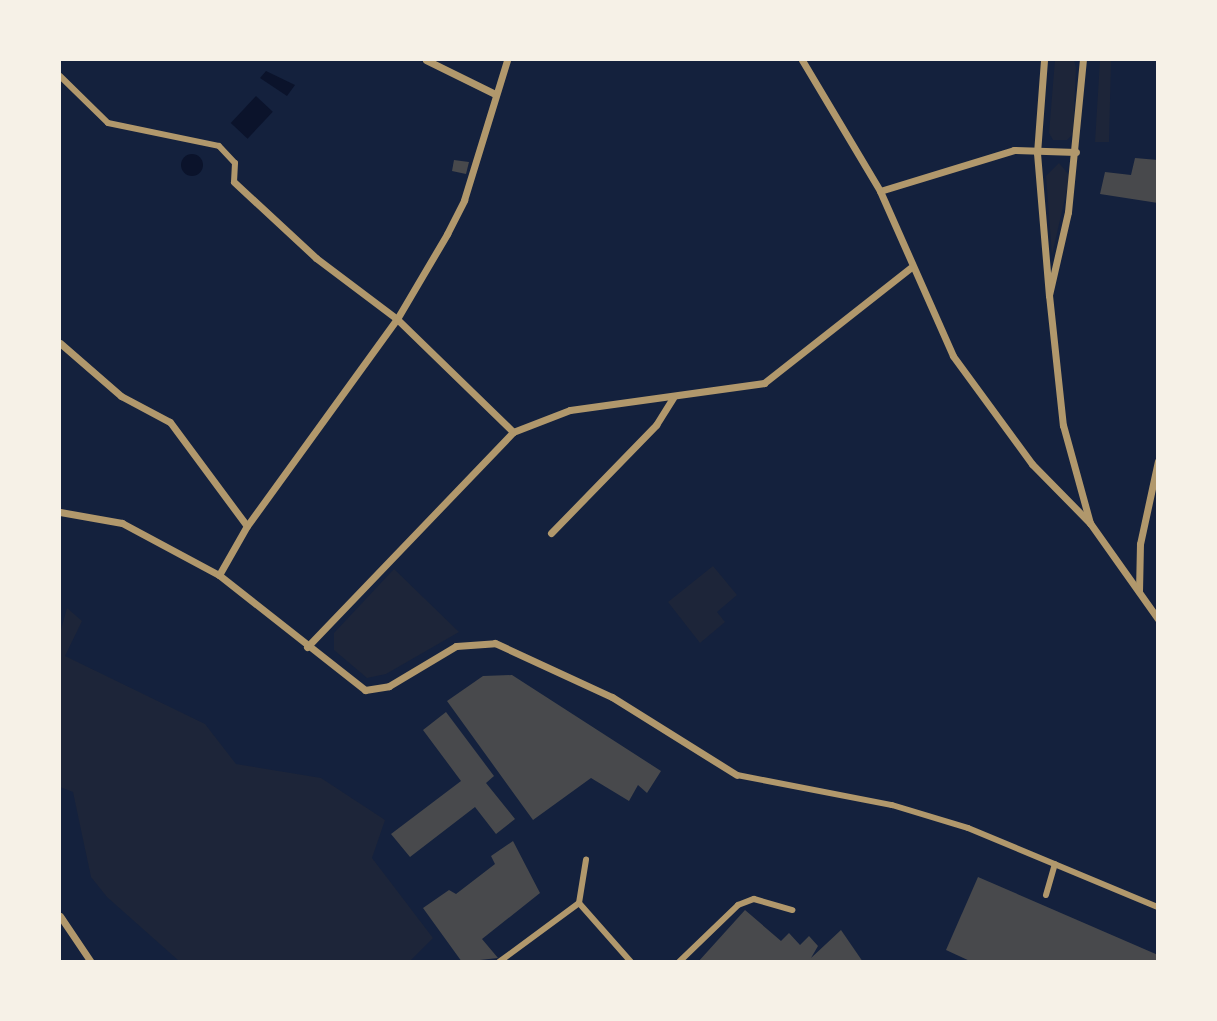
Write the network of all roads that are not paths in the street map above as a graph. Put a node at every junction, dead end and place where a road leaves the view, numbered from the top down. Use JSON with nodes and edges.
{"nodes":[{"id":1,"x":426,"y":60,"type":"edge"},
{"id":2,"x":507,"y":60,"type":"edge"},
{"id":3,"x":802,"y":60,"type":"edge"},
{"id":4,"x":1044,"y":60,"type":"edge"},
{"id":5,"x":1083,"y":60,"type":"edge"},
{"id":6,"x":60,"y":76,"type":"edge"},
{"id":7,"x":495,"y":94,"type":"junction"},
{"id":8,"x":1076,"y":152,"type":"junction"},
{"id":9,"x":1037,"y":153,"type":"junction"},
{"id":10,"x":234,"y":182,"type":"joint"},
{"id":11,"x":880,"y":191,"type":"junction"},
{"id":12,"x":910,"y":268,"type":"junction"},
{"id":13,"x":1049,"y":295,"type":"junction"},
{"id":14,"x":397,"y":319,"type":"junction"},
{"id":15,"x":60,"y":343,"type":"edge"},
{"id":16,"x":673,"y":398,"type":"junction"},
{"id":17,"x":513,"y":432,"type":"junction"},
{"id":18,"x":1157,"y":461,"type":"edge"},
{"id":19,"x":60,"y":512,"type":"edge"},
{"id":20,"x":1090,"y":523,"type":"junction"},
{"id":21,"x":247,"y":526,"type":"junction"},
{"id":22,"x":551,"y":533,"type":"dead end"},
{"id":23,"x":219,"y":575,"type":"junction"},
{"id":24,"x":1139,"y":592,"type":"junction"},
{"id":25,"x":1157,"y":619,"type":"edge"},
{"id":26,"x":307,"y":647,"type":"junction"},
{"id":27,"x":737,"y":775,"type":"joint"},
{"id":28,"x":586,"y":860,"type":"dead end"},
{"id":29,"x":1055,"y":864,"type":"junction"},
{"id":30,"x":1046,"y":895,"type":"dead end"},
{"id":31,"x":579,"y":903,"type":"junction"},
{"id":32,"x":1157,"y":907,"type":"edge"},
{"id":33,"x":792,"y":911,"type":"dead end"},
{"id":34,"x":60,"y":916,"type":"edge"},
{"id":35,"x":91,"y":961,"type":"edge"},
{"id":36,"x":499,"y":961,"type":"edge"},
{"id":37,"x":631,"y":961,"type":"edge"},
{"id":38,"x":679,"y":961,"type":"edge"}],
"edges":[{"from":1,"to":7,"type":"street"},
{"from":2,"to":7,"type":"street"},
{"from":3,"to":11,"type":"street"},
{"from":4,"to":9,"type":"street"},
{"from":5,"to":8,"type":"street"},
{"from":6,"to":10,"type":"street"},
{"from":7,"to":14,"type":"street"},
{"from":8,"to":9,"type":"street"},
{"from":8,"to":13,"type":"street"},
{"from":9,"to":11,"type":"street"},
{"from":9,"to":13,"type":"street"},
{"from":10,"to":14,"type":"street"},
{"from":11,"to":12,"type":"street"},
{"from":12,"to":16,"type":"street"},
{"from":12,"to":20,"type":"street"},
{"from":13,"to":20,"type":"street"},
{"from":14,"to":17,"type":"street"},
{"from":14,"to":21,"type":"street"},
{"from":15,"to":21,"type":"street"},
{"from":16,"to":17,"type":"street"},
{"from":16,"to":22,"type":"street"},
{"from":17,"to":26,"type":"street"},
{"from":18,"to":24,"type":"street"},
{"from":19,"to":23,"type":"street"},
{"from":20,"to":24,"type":"street"},
{"from":21,"to":23,"type":"street"},
{"from":23,"to":26,"type":"street"},
{"from":24,"to":25,"type":"street"},
{"from":26,"to":27,"type":"street"},
{"from":27,"to":29,"type":"street"},
{"from":28,"to":31,"type":"street"},
{"from":29,"to":30,"type":"street"},
{"from":29,"to":32,"type":"street"},
{"from":31,"to":36,"type":"street"},
{"from":31,"to":37,"type":"street"},
{"from":33,"to":38,"type":"street"},
{"from":34,"to":35,"type":"street"}]}
